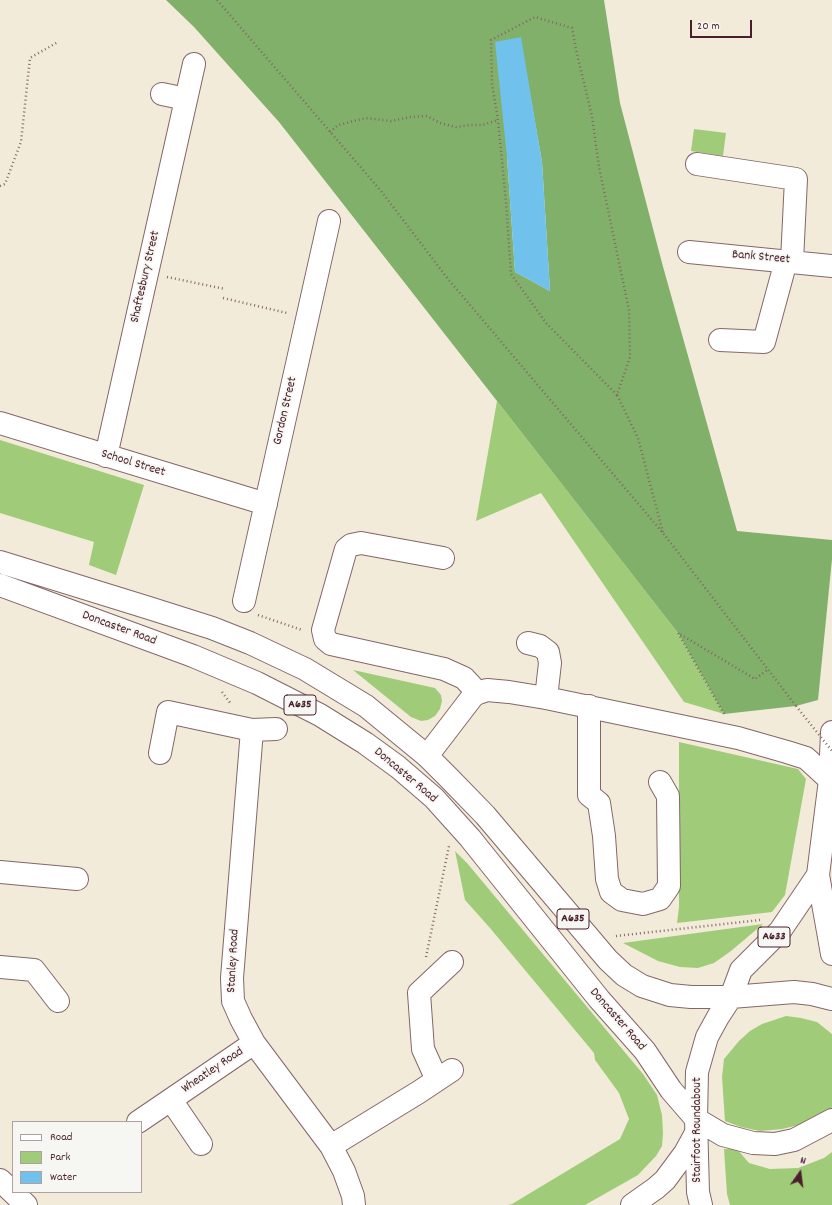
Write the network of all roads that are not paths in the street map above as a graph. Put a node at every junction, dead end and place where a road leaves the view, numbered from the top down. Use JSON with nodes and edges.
{"nodes":[{"id":1,"x":194,"y":64,"type":"dead end"},
{"id":2,"x":162,"y":94,"type":"dead end"},
{"id":3,"x":186,"y":99,"type":"junction"},
{"id":4,"x":697,"y":164,"type":"dead end"},
{"id":5,"x":329,"y":221,"type":"dead end"},
{"id":6,"x":690,"y":252,"type":"dead end"},
{"id":7,"x":789,"y":261,"type":"junction"},
{"id":8,"x":832,"y":266,"type":"edge"},
{"id":9,"x":720,"y":340,"type":"dead end"},
{"id":10,"x":0,"y":423,"type":"edge"},
{"id":11,"x":106,"y":456,"type":"junction"},
{"id":12,"x":266,"y":504,"type":"junction"},
{"id":13,"x":443,"y":558,"type":"dead end"},
{"id":14,"x":0,"y":562,"type":"edge"},
{"id":15,"x":0,"y":585,"type":"edge"},
{"id":16,"x":244,"y":601,"type":"road end"},
{"id":17,"x":528,"y":643,"type":"dead end"},
{"id":18,"x":478,"y":692,"type":"junction"},
{"id":19,"x":546,"y":698,"type":"junction"},
{"id":20,"x":589,"y":706,"type":"junction"},
{"id":21,"x":276,"y":729,"type":"dead end"},
{"id":22,"x":252,"y":730,"type":"junction"},
{"id":23,"x":832,"y":732,"type":"edge"},
{"id":24,"x":160,"y":753,"type":"dead end"},
{"id":25,"x":427,"y":756,"type":"junction"},
{"id":26,"x":831,"y":779,"type":"edge"},
{"id":27,"x":660,"y":782,"type":"dead end"},
{"id":28,"x":0,"y":872,"type":"edge"},
{"id":29,"x":818,"y":875,"type":"junction"},
{"id":30,"x":77,"y":879,"type":"dead end"},
{"id":31,"x":832,"y":954,"type":"edge"},
{"id":32,"x":452,"y":962,"type":"dead end"},
{"id":33,"x":0,"y":966,"type":"edge"},
{"id":34,"x":731,"y":997,"type":"junction"},
{"id":35,"x":832,"y":999,"type":"edge"},
{"id":36,"x":58,"y":1001,"type":"dead end"},
{"id":37,"x":254,"y":1043,"type":"junction"},
{"id":38,"x":171,"y":1100,"type":"junction"},
{"id":39,"x":832,"y":1120,"type":"edge"},
{"id":40,"x":140,"y":1121,"type":"edge"},
{"id":41,"x":697,"y":1125,"type":"junction"},
{"id":42,"x":201,"y":1144,"type":"dead end"},
{"id":43,"x":331,"y":1146,"type":"junction"},
{"id":44,"x":0,"y":1180,"type":"edge"},
{"id":45,"x":12,"y":1192,"type":"edge"},
{"id":46,"x":14,"y":1193,"type":"edge"},
{"id":47,"x":26,"y":1205,"type":"edge"},
{"id":48,"x":354,"y":1205,"type":"edge"},
{"id":49,"x":632,"y":1205,"type":"edge"},
{"id":50,"x":701,"y":1205,"type":"edge"}],
"edges":[{"from":1,"to":3,"type":"main road","name":"Shaftesbury Street"},
{"from":2,"to":3,"type":"main road"},
{"from":3,"to":11,"type":"main road","name":"Shaftesbury Street"},
{"from":4,"to":7,"type":"main road"},
{"from":5,"to":12,"type":"main road","name":"Gordon Street"},
{"from":6,"to":7,"type":"main road","name":"Bank Street"},
{"from":7,"to":8,"type":"main road","name":"Bank Street"},
{"from":7,"to":9,"type":"main road"},
{"from":10,"to":11,"type":"main road","name":"School Street"},
{"from":11,"to":12,"type":"main road","name":"School Street"},
{"from":12,"to":16,"type":"main road","name":"Gordon Street"},
{"from":13,"to":18,"type":"main road"},
{"from":14,"to":25,"type":"main road","name":"Doncaster Road","number":"A635"},
{"from":15,"to":41,"type":"main road","name":"Doncaster Road","number":"A635"},
{"from":17,"to":19,"type":"main road"},
{"from":18,"to":19,"type":"main road"},
{"from":18,"to":25,"type":"main road"},
{"from":19,"to":20,"type":"main road"},
{"from":20,"to":26,"type":"main road"},
{"from":20,"to":27,"type":"main road"},
{"from":21,"to":22,"type":"main road"},
{"from":22,"to":24,"type":"main road"},
{"from":22,"to":37,"type":"main road","name":"Stanley Road"},
{"from":23,"to":26,"type":"main road","number":"A633"},
{"from":25,"to":34,"type":"main road","name":"Doncaster Road","number":"A635"},
{"from":26,"to":29,"type":"main road","number":"A633"},
{"from":28,"to":30,"type":"main road"},
{"from":29,"to":31,"type":"main road","number":"A633"},
{"from":29,"to":34,"type":"main road","number":"A633"},
{"from":32,"to":43,"type":"main road"},
{"from":33,"to":36,"type":"main road"},
{"from":34,"to":35,"type":"main road","number":"A635"},
{"from":34,"to":41,"type":"main road","name":"Stairfoot Roundabout"},
{"from":37,"to":38,"type":"main road","name":"Wheatley Road"},
{"from":37,"to":43,"type":"main road","name":"Stanley Road"},
{"from":38,"to":40,"type":"main road","name":"Wheatley Road"},
{"from":38,"to":42,"type":"main road","name":"Wheatley Road"},
{"from":39,"to":41,"type":"main road","name":"Doncaster Road"},
{"from":41,"to":49,"type":"main road"},
{"from":41,"to":50,"type":"main road","name":"Stairfoot Roundabout"},
{"from":43,"to":48,"type":"main road","name":"Stanley Road"},
{"from":44,"to":45,"type":"main road"},
{"from":46,"to":47,"type":"main road"}]}
